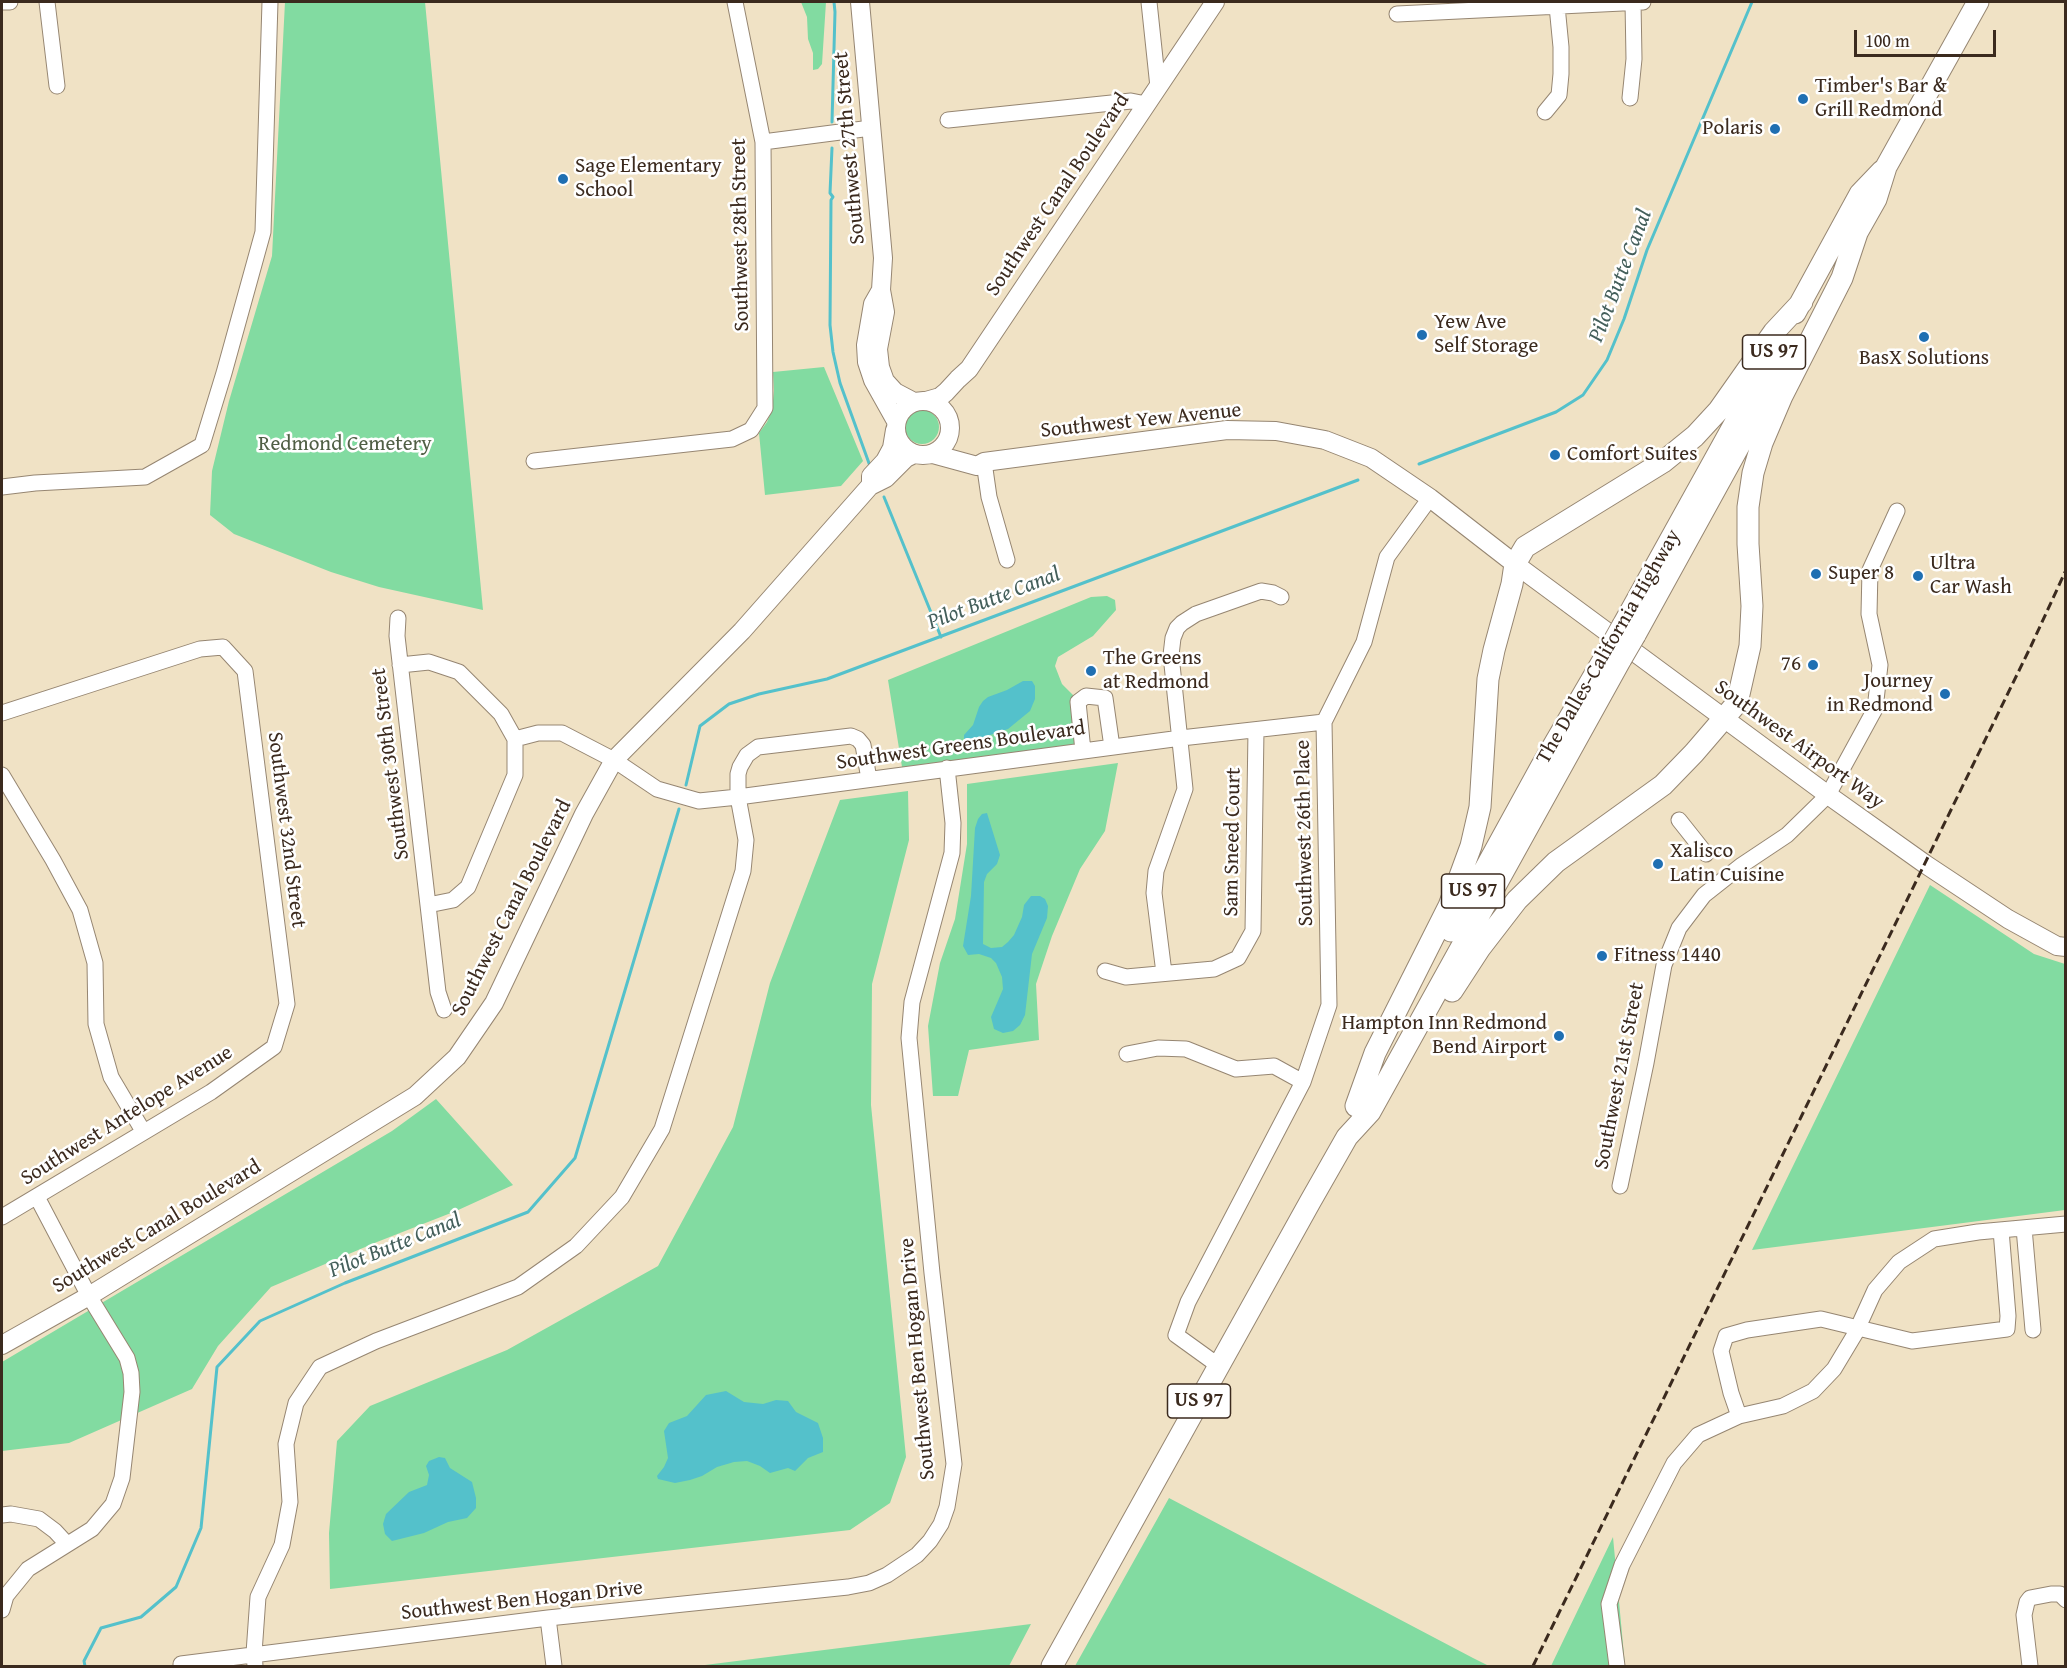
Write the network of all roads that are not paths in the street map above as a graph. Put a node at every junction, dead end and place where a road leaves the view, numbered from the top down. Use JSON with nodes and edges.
{"nodes":[{"id":1,"x":10,"y":2,"type":"edge"},
{"id":2,"x":47,"y":2,"type":"edge"},
{"id":3,"x":270,"y":2,"type":"edge"},
{"id":4,"x":735,"y":2,"type":"edge"},
{"id":5,"x":860,"y":2,"type":"edge"},
{"id":6,"x":1149,"y":2,"type":"edge"},
{"id":7,"x":1215,"y":2,"type":"edge"},
{"id":8,"x":1633,"y":2,"type":"edge"},
{"id":9,"x":1643,"y":2,"type":"edge"},
{"id":10,"x":1978,"y":2,"type":"edge"},
{"id":11,"x":2,"y":3,"type":"edge"},
{"id":12,"x":1557,"y":6,"type":"junction"},
{"id":13,"x":1402,"y":8,"type":"edge"},
{"id":14,"x":57,"y":86,"type":"dead end"},
{"id":15,"x":1158,"y":87,"type":"junction"},
{"id":16,"x":1630,"y":98,"type":"dead end"},
{"id":17,"x":1146,"y":104,"type":"junction"},
{"id":18,"x":1545,"y":112,"type":"dead end"},
{"id":19,"x":948,"y":120,"type":"dead end"},
{"id":20,"x":871,"y":128,"type":"junction"},
{"id":21,"x":763,"y":142,"type":"junction"},
{"id":22,"x":1886,"y":167,"type":"junction"},
{"id":23,"x":1857,"y":233,"type":"junction"},
{"id":24,"x":881,"y":290,"type":"junction"},
{"id":25,"x":1802,"y":302,"type":"junction"},
{"id":26,"x":969,"y":369,"type":"junction"},
{"id":27,"x":920,"y":402,"type":"junction"},
{"id":28,"x":896,"y":426,"type":"junction"},
{"id":29,"x":950,"y":428,"type":"junction"},
{"id":30,"x":914,"y":454,"type":"junction"},
{"id":31,"x":933,"y":454,"type":"junction"},
{"id":32,"x":534,"y":461,"type":"dead end"},
{"id":33,"x":984,"y":462,"type":"junction"},
{"id":34,"x":870,"y":486,"type":"junction"},
{"id":35,"x":2,"y":487,"type":"edge"},
{"id":36,"x":1430,"y":498,"type":"junction"},
{"id":37,"x":1897,"y":511,"type":"dead end"},
{"id":38,"x":1007,"y":560,"type":"dead end"},
{"id":39,"x":1515,"y":564,"type":"junction"},
{"id":40,"x":1281,"y":597,"type":"dead end"},
{"id":41,"x":398,"y":618,"type":"dead end"},
{"id":42,"x":1629,"y":630,"type":"junction"},
{"id":43,"x":1615,"y":654,"type":"junction"},
{"id":44,"x":400,"y":665,"type":"junction"},
{"id":45,"x":2,"y":713,"type":"edge"},
{"id":46,"x":1724,"y":718,"type":"junction"},
{"id":47,"x":1324,"y":722,"type":"junction"},
{"id":48,"x":1256,"y":730,"type":"junction"},
{"id":49,"x":1181,"y":738,"type":"junction"},
{"id":50,"x":515,"y":739,"type":"junction"},
{"id":51,"x":1112,"y":747,"type":"junction"},
{"id":52,"x":1083,"y":751,"type":"junction"},
{"id":53,"x":614,"y":760,"type":"junction"},
{"id":54,"x":947,"y":768,"type":"junction"},
{"id":55,"x":2,"y":775,"type":"edge"},
{"id":56,"x":869,"y":779,"type":"junction"},
{"id":57,"x":1828,"y":795,"type":"junction"},
{"id":58,"x":738,"y":797,"type":"junction"},
{"id":59,"x":1679,"y":820,"type":"dead end"},
{"id":60,"x":1706,"y":854,"type":"dead end"},
{"id":61,"x":428,"y":905,"type":"junction"},
{"id":62,"x":2066,"y":947,"type":"edge"},
{"id":63,"x":1105,"y":971,"type":"dead end"},
{"id":64,"x":1164,"y":973,"type":"junction"},
{"id":65,"x":444,"y":1010,"type":"dead end"},
{"id":66,"x":274,"y":1047,"type":"joint"},
{"id":67,"x":1127,"y":1054,"type":"dead end"},
{"id":68,"x":1396,"y":1067,"type":"junction"},
{"id":69,"x":1303,"y":1082,"type":"junction"},
{"id":70,"x":1356,"y":1106,"type":"junction"},
{"id":71,"x":143,"y":1131,"type":"junction"},
{"id":72,"x":1347,"y":1137,"type":"junction"},
{"id":73,"x":1620,"y":1186,"type":"dead end"},
{"id":74,"x":37,"y":1197,"type":"junction"},
{"id":75,"x":2,"y":1217,"type":"edge"},
{"id":76,"x":2066,"y":1224,"type":"edge"},
{"id":77,"x":2024,"y":1228,"type":"junction"},
{"id":78,"x":2001,"y":1230,"type":"junction"},
{"id":79,"x":89,"y":1296,"type":"junction"},
{"id":80,"x":2033,"y":1330,"type":"dead end"},
{"id":81,"x":2,"y":1345,"type":"edge"},
{"id":82,"x":1219,"y":1366,"type":"junction"},
{"id":83,"x":1739,"y":1416,"type":"junction"},
{"id":84,"x":2,"y":1515,"type":"edge"},
{"id":85,"x":67,"y":1544,"type":"junction"},
{"id":86,"x":2066,"y":1600,"type":"edge"},
{"id":87,"x":2,"y":1610,"type":"edge"},
{"id":88,"x":548,"y":1618,"type":"junction"},
{"id":89,"x":254,"y":1660,"type":"edge"},
{"id":90,"x":181,"y":1664,"type":"dead end"},
{"id":91,"x":554,"y":1666,"type":"edge"},
{"id":92,"x":1052,"y":1666,"type":"edge"},
{"id":93,"x":1617,"y":1666,"type":"edge"},
{"id":94,"x":2030,"y":1666,"type":"edge"}],
"edges":[{"from":1,"to":11,"type":"street"},
{"from":2,"to":14,"type":"street"},
{"from":3,"to":35,"type":"street"},
{"from":4,"to":21,"type":"street","name":"Southwest 28th Street"},
{"from":5,"to":20,"type":"main road","name":"Southwest 27th Street"},
{"from":6,"to":15,"type":"street"},
{"from":7,"to":15,"type":"main road","name":"Southwest Canal Boulevard"},
{"from":8,"to":9,"type":"street"},
{"from":8,"to":12,"type":"street"},
{"from":8,"to":16,"type":"street"},
{"from":10,"to":22,"type":"highway","name":"The Dalles-California Highway","number":"US 97"},
{"from":12,"to":13,"type":"street"},
{"from":12,"to":18,"type":"street"},
{"from":15,"to":17,"type":"main road","name":"Southwest Canal Boulevard"},
{"from":17,"to":19,"type":"street"},
{"from":17,"to":26,"type":"main road","name":"Southwest Canal Boulevard"},
{"from":20,"to":21,"type":"street"},
{"from":20,"to":24,"type":"main road","name":"Southwest 27th Street"},
{"from":21,"to":32,"type":"street","name":"Southwest 28th Street"},
{"from":22,"to":23,"type":"highway","name":"The Dalles-California Highway","number":"US 97"},
{"from":22,"to":25,"type":"highway","name":"The Dalles-California Highway","number":"US 97"},
{"from":23,"to":42,"type":"highway","name":"The Dalles-California Highway","number":"US 97"},
{"from":23,"to":46,"type":"highway"},
{"from":24,"to":27,"type":"main road","name":"Southwest 27th Street"},
{"from":24,"to":28,"type":"main road","name":"Southwest 27th Street"},
{"from":25,"to":39,"type":"highway"},
{"from":25,"to":42,"type":"highway","name":"The Dalles-California Highway","number":"US 97"},
{"from":26,"to":27,"type":"main road","name":"Southwest Canal Boulevard"},
{"from":26,"to":29,"type":"main road"},
{"from":27,"to":28,"type":"main road"},
{"from":27,"to":29,"type":"main road"},
{"from":28,"to":30,"type":"main road"},
{"from":28,"to":34,"type":"main road","name":"Southwest Canal Boulevard"},
{"from":29,"to":31,"type":"main road"},
{"from":29,"to":33,"type":"main road"},
{"from":30,"to":31,"type":"main road"},
{"from":30,"to":34,"type":"main road","name":"Southwest Canal Boulevard"},
{"from":31,"to":33,"type":"main road","name":"Southwest Yew Avenue"},
{"from":33,"to":36,"type":"main road","name":"Southwest Yew Avenue"},
{"from":33,"to":38,"type":"street"},
{"from":34,"to":53,"type":"main road","name":"Southwest Canal Boulevard"},
{"from":36,"to":39,"type":"main road","name":"Southwest Yew Avenue"},
{"from":36,"to":47,"type":"street","name":"Southwest 26th Place"},
{"from":37,"to":57,"type":"street","name":"Southwest 21st Street"},
{"from":39,"to":46,"type":"main road","name":"Southwest Airport Way"},
{"from":39,"to":70,"type":"highway"},
{"from":40,"to":49,"type":"street"},
{"from":41,"to":44,"type":"street","name":"Southwest 30th Street"},
{"from":42,"to":43,"type":"highway","name":"The Dalles-California Highway","number":"US 97","bridge":true},
{"from":43,"to":68,"type":"highway","name":"The Dalles-California Highway","number":"US 97"},
{"from":43,"to":70,"type":"highway","name":"The Dalles-California Highway","number":"US 97"},
{"from":44,"to":50,"type":"street"},
{"from":44,"to":61,"type":"street","name":"Southwest 30th Street"},
{"from":45,"to":66,"type":"street","name":"Southwest 32nd Street"},
{"from":46,"to":57,"type":"main road","name":"Southwest Airport Way"},
{"from":46,"to":68,"type":"highway"},
{"from":47,"to":48,"type":"street","name":"Southwest Greens Boulevard"},
{"from":47,"to":69,"type":"street","name":"Southwest 26th Place"},
{"from":48,"to":49,"type":"street","name":"Southwest Greens Boulevard"},
{"from":48,"to":64,"type":"street","name":"Sam Sneed Court"},
{"from":49,"to":51,"type":"street","name":"Southwest Greens Boulevard"},
{"from":49,"to":64,"type":"street"},
{"from":50,"to":53,"type":"street","name":"Southwest Greens Boulevard"},
{"from":50,"to":61,"type":"street"},
{"from":51,"to":52,"type":"street","name":"Southwest Greens Boulevard"},
{"from":51,"to":52,"type":"street"},
{"from":52,"to":54,"type":"street","name":"Southwest Greens Boulevard"},
{"from":53,"to":58,"type":"street","name":"Southwest Greens Boulevard"},
{"from":53,"to":79,"type":"main road","name":"Southwest Canal Boulevard"},
{"from":54,"to":56,"type":"street","name":"Southwest Greens Boulevard"},
{"from":54,"to":88,"type":"street","name":"Southwest Ben Hogan Drive"},
{"from":55,"to":71,"type":"street"},
{"from":56,"to":58,"type":"street","name":"Southwest Greens Boulevard"},
{"from":56,"to":58,"type":"street"},
{"from":57,"to":62,"type":"main road","name":"Southwest Airport Way"},
{"from":57,"to":73,"type":"street","name":"Southwest 21st Street"},
{"from":58,"to":89,"type":"street"},
{"from":59,"to":60,"type":"street"},
{"from":61,"to":65,"type":"street","name":"Southwest 30th Street"},
{"from":63,"to":64,"type":"street","name":"Sam Sneed Court"},
{"from":66,"to":71,"type":"street","name":"Southwest Antelope Avenue"},
{"from":67,"to":69,"type":"street"},
{"from":68,"to":72,"type":"highway","name":"The Dalles-California Highway","number":"US 97"},
{"from":69,"to":82,"type":"street","name":"Southwest 26th Place"},
{"from":70,"to":72,"type":"highway","name":"The Dalles-California Highway","number":"US 97"},
{"from":71,"to":74,"type":"street","name":"Southwest Antelope Avenue"},
{"from":72,"to":82,"type":"highway","name":"The Dalles-California Highway","number":"US 97"},
{"from":74,"to":75,"type":"street","name":"Southwest Antelope Avenue"},
{"from":74,"to":79,"type":"street"},
{"from":76,"to":77,"type":"street"},
{"from":77,"to":78,"type":"street"},
{"from":77,"to":80,"type":"street"},
{"from":78,"to":83,"type":"street"},
{"from":78,"to":83,"type":"street"},
{"from":79,"to":81,"type":"main road","name":"Southwest Canal Boulevard"},
{"from":79,"to":85,"type":"street"},
{"from":82,"to":92,"type":"highway","name":"The Dalles-California Highway","number":"US 97"},
{"from":83,"to":93,"type":"street"},
{"from":84,"to":85,"type":"street"},
{"from":85,"to":87,"type":"street"},
{"from":86,"to":94,"type":"street"},
{"from":88,"to":89,"type":"street","name":"Southwest Ben Hogan Drive"},
{"from":88,"to":91,"type":"street"},
{"from":89,"to":90,"type":"street","name":"Southwest Ben Hogan Drive"}]}
